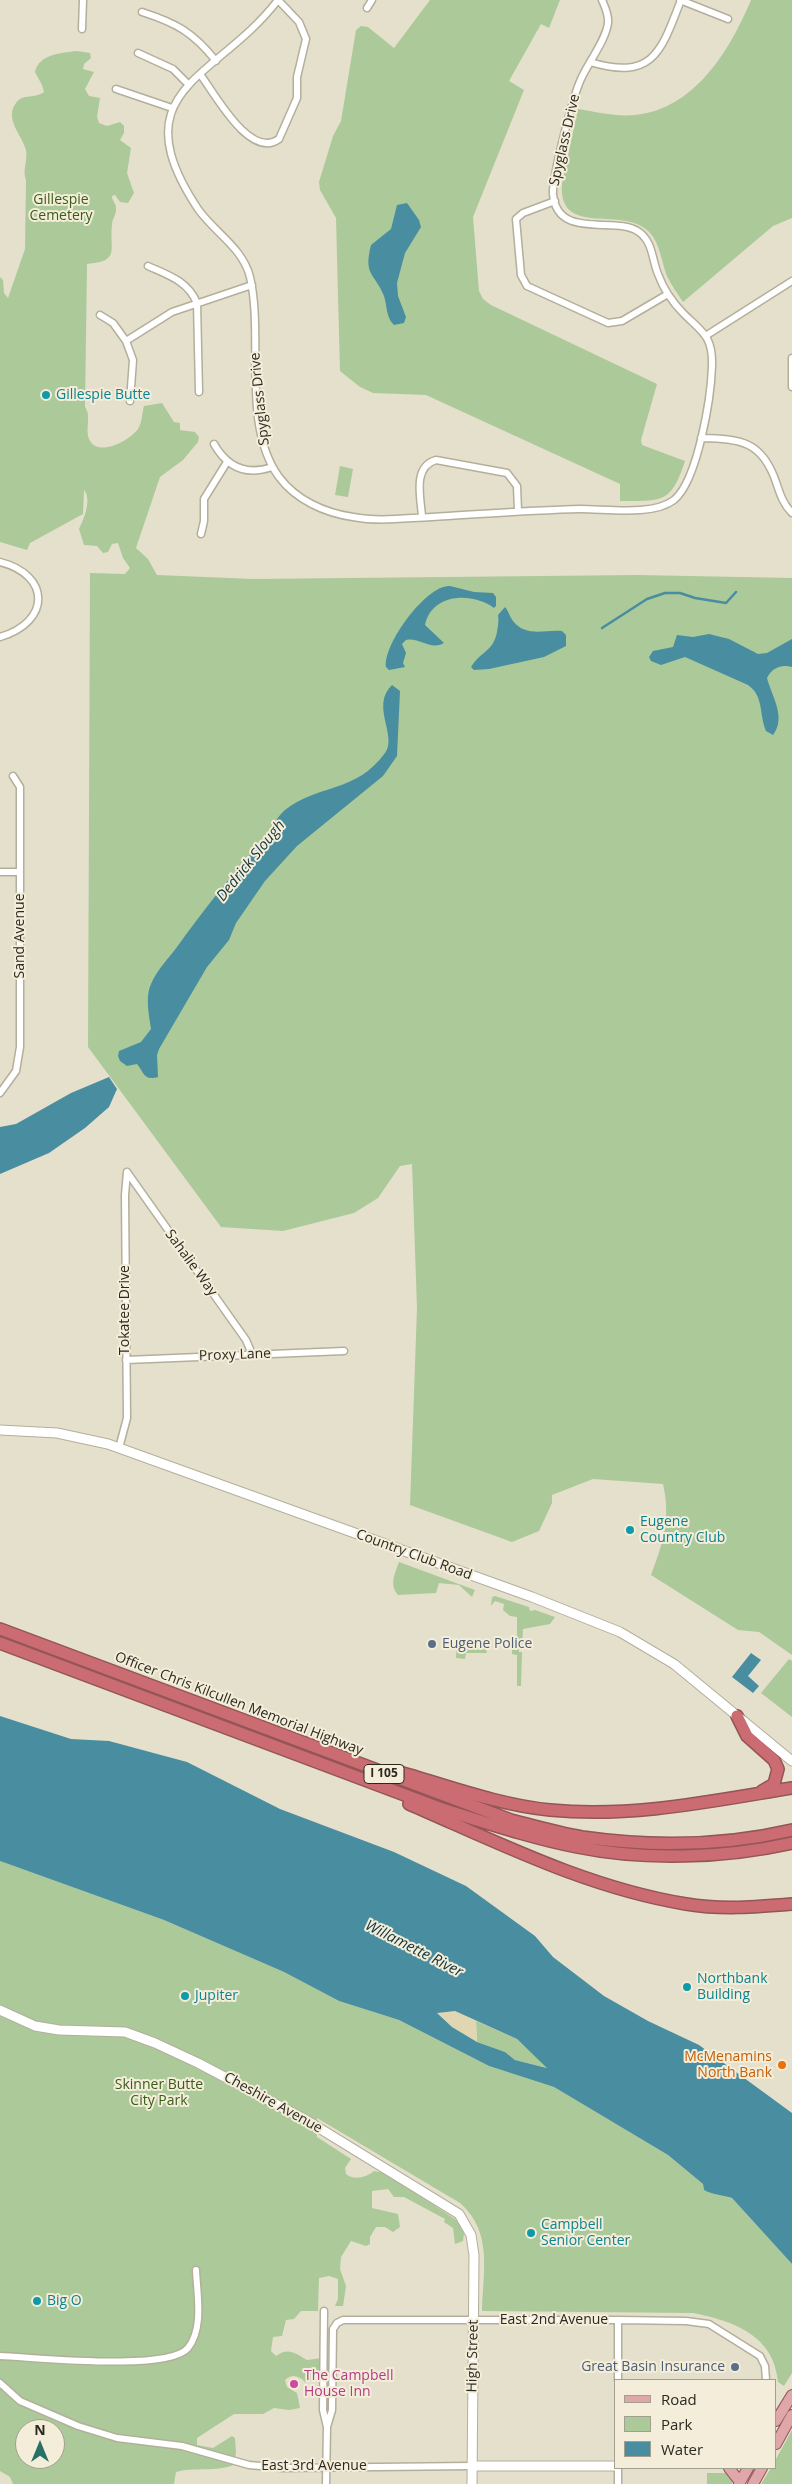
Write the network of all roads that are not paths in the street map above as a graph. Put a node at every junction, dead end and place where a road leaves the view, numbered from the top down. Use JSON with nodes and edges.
{"nodes":[{"id":1,"x":83,"y":0,"type":"edge"},
{"id":2,"x":278,"y":0,"type":"edge"},
{"id":3,"x":372,"y":0,"type":"edge"},
{"id":4,"x":602,"y":0,"type":"edge"},
{"id":5,"x":681,"y":0,"type":"edge"},
{"id":6,"x":367,"y":8,"type":"dead end"},
{"id":7,"x":142,"y":12,"type":"dead end"},
{"id":8,"x":728,"y":19,"type":"dead end"},
{"id":9,"x":82,"y":29,"type":"dead end"},
{"id":10,"x":138,"y":53,"type":"dead end"},
{"id":11,"x":216,"y":61,"type":"junction"},
{"id":12,"x":590,"y":62,"type":"junction"},
{"id":13,"x":200,"y":74,"type":"junction"},
{"id":14,"x":188,"y":84,"type":"junction"},
{"id":15,"x":116,"y":89,"type":"dead end"},
{"id":16,"x":172,"y":108,"type":"junction"},
{"id":17,"x":555,"y":201,"type":"junction"},
{"id":18,"x":148,"y":266,"type":"dead end"},
{"id":19,"x":792,"y":281,"type":"edge"},
{"id":20,"x":252,"y":285,"type":"junction"},
{"id":21,"x":668,"y":294,"type":"junction"},
{"id":22,"x":197,"y":303,"type":"junction"},
{"id":23,"x":100,"y":314,"type":"dead end"},
{"id":24,"x":707,"y":335,"type":"junction"},
{"id":25,"x":126,"y":341,"type":"junction"},
{"id":26,"x":792,"y":358,"type":"edge"},
{"id":27,"x":792,"y":387,"type":"edge"},
{"id":28,"x":199,"y":392,"type":"dead end"},
{"id":29,"x":130,"y":400,"type":"dead end"},
{"id":30,"x":701,"y":438,"type":"junction"},
{"id":31,"x":214,"y":444,"type":"dead end"},
{"id":32,"x":227,"y":462,"type":"junction"},
{"id":33,"x":272,"y":466,"type":"junction"},
{"id":34,"x":518,"y":511,"type":"junction"},
{"id":35,"x":792,"y":512,"type":"edge"},
{"id":36,"x":422,"y":517,"type":"junction"},
{"id":37,"x":201,"y":534,"type":"dead end"},
{"id":38,"x":0,"y":562,"type":"edge"},
{"id":39,"x":0,"y":637,"type":"edge"},
{"id":40,"x":13,"y":776,"type":"dead end"},
{"id":41,"x":0,"y":872,"type":"edge"},
{"id":42,"x":20,"y":872,"type":"junction"},
{"id":43,"x":0,"y":1093,"type":"edge"},
{"id":44,"x":127,"y":1172,"type":"joint"},
{"id":45,"x":344,"y":1351,"type":"dead end"},
{"id":46,"x":252,"y":1354,"type":"junction"},
{"id":47,"x":126,"y":1360,"type":"junction"},
{"id":48,"x":0,"y":1430,"type":"edge"},
{"id":49,"x":119,"y":1448,"type":"junction"},
{"id":50,"x":0,"y":1630,"type":"edge"},
{"id":51,"x":0,"y":1644,"type":"edge"},
{"id":52,"x":737,"y":1716,"type":"junction"},
{"id":53,"x":308,"y":1746,"type":"junction"},
{"id":54,"x":278,"y":1747,"type":"junction"},
{"id":55,"x":792,"y":1761,"type":"edge"},
{"id":56,"x":792,"y":1788,"type":"edge"},
{"id":57,"x":758,"y":1793,"type":"junction"},
{"id":58,"x":787,"y":1831,"type":"edge"},
{"id":59,"x":788,"y":1844,"type":"edge"},
{"id":60,"x":792,"y":1904,"type":"edge"},
{"id":61,"x":0,"y":2010,"type":"edge"},
{"id":62,"x":469,"y":2228,"type":"joint"},
{"id":63,"x":196,"y":2270,"type":"dead end"},
{"id":64,"x":324,"y":2311,"type":"dead end"},
{"id":65,"x":474,"y":2320,"type":"junction"},
{"id":66,"x":618,"y":2320,"type":"junction"},
{"id":67,"x":0,"y":2356,"type":"edge"},
{"id":68,"x":618,"y":2379,"type":"edge"},
{"id":69,"x":766,"y":2379,"type":"edge"},
{"id":70,"x":0,"y":2383,"type":"edge"},
{"id":71,"x":792,"y":2395,"type":"edge"},
{"id":72,"x":792,"y":2415,"type":"edge"},
{"id":73,"x":777,"y":2419,"type":"edge"},
{"id":74,"x":327,"y":2427,"type":"junction"},
{"id":75,"x":777,"y":2442,"type":"edge"},
{"id":76,"x":472,"y":2466,"type":"junction"},
{"id":77,"x":614,"y":2467,"type":"edge"},
{"id":78,"x":325,"y":2468,"type":"junction"},
{"id":79,"x":617,"y":2469,"type":"edge"},
{"id":80,"x":730,"y":2469,"type":"edge"},
{"id":81,"x":747,"y":2469,"type":"edge"},
{"id":82,"x":761,"y":2469,"type":"edge"},
{"id":83,"x":740,"y":2483,"type":"edge"},
{"id":84,"x":326,"y":2484,"type":"edge"},
{"id":85,"x":472,"y":2484,"type":"edge"},
{"id":86,"x":618,"y":2484,"type":"edge"},
{"id":87,"x":753,"y":2484,"type":"edge"}],
"edges":[{"from":1,"to":9,"type":"street"},
{"from":2,"to":11,"type":"street","name":"Spyglass Drive"},
{"from":2,"to":13,"type":"street"},
{"from":3,"to":6,"type":"street"},
{"from":4,"to":12,"type":"street","name":"Spyglass Drive"},
{"from":5,"to":8,"type":"street"},
{"from":5,"to":12,"type":"street"},
{"from":7,"to":11,"type":"street"},
{"from":10,"to":14,"type":"street"},
{"from":11,"to":13,"type":"street","name":"Spyglass Drive"},
{"from":12,"to":17,"type":"street","name":"Spyglass Drive"},
{"from":13,"to":14,"type":"street","name":"Spyglass Drive"},
{"from":14,"to":16,"type":"street","name":"Spyglass Drive"},
{"from":15,"to":16,"type":"street"},
{"from":16,"to":20,"type":"street","name":"Spyglass Drive"},
{"from":17,"to":21,"type":"street","name":"Spyglass Drive"},
{"from":17,"to":21,"type":"street"},
{"from":18,"to":22,"type":"street"},
{"from":19,"to":24,"type":"street"},
{"from":20,"to":22,"type":"street"},
{"from":20,"to":33,"type":"street","name":"Spyglass Drive"},
{"from":21,"to":24,"type":"street","name":"Spyglass Drive"},
{"from":22,"to":25,"type":"street"},
{"from":22,"to":28,"type":"street"},
{"from":23,"to":25,"type":"street"},
{"from":24,"to":30,"type":"street","name":"Spyglass Drive"},
{"from":25,"to":29,"type":"street"},
{"from":26,"to":27,"type":"street"},
{"from":30,"to":34,"type":"street","name":"Spyglass Drive"},
{"from":30,"to":35,"type":"street"},
{"from":31,"to":32,"type":"street"},
{"from":32,"to":33,"type":"street"},
{"from":32,"to":37,"type":"street"},
{"from":33,"to":36,"type":"street","name":"Spyglass Drive"},
{"from":34,"to":36,"type":"street","name":"Spyglass Drive"},
{"from":34,"to":36,"type":"street"},
{"from":38,"to":39,"type":"street"},
{"from":40,"to":42,"type":"street","name":"Sand Avenue"},
{"from":41,"to":42,"type":"street"},
{"from":42,"to":43,"type":"street","name":"Sand Avenue"},
{"from":44,"to":46,"type":"street","name":"Sahalie Way"},
{"from":44,"to":47,"type":"street","name":"Tokatee Drive"},
{"from":45,"to":46,"type":"street","name":"Proxy Lane"},
{"from":46,"to":47,"type":"street","name":"Proxy Lane"},
{"from":47,"to":49,"type":"street","name":"Tokatee Drive"},
{"from":48,"to":49,"type":"street","name":"Country Club Road"},
{"from":49,"to":52,"type":"street","name":"Country Club Road"},
{"from":50,"to":53,"type":"highway","name":"Officer Chris Kilcullen Memorial Highway","number":"I 105"},
{"from":51,"to":54,"type":"highway","name":"Officer Chris Kilcullen Memorial Highway","number":"I 105"},
{"from":52,"to":55,"type":"street","name":"Country Club Road"},
{"from":52,"to":57,"type":"highway"},
{"from":53,"to":57,"type":"highway"},
{"from":53,"to":58,"type":"highway","name":"Officer Chris Kilcullen Memorial Highway","number":"I 105"},
{"from":54,"to":59,"type":"highway","name":"Officer Chris Kilcullen Memorial Highway","number":"I 105"},
{"from":54,"to":60,"type":"highway"},
{"from":56,"to":57,"type":"highway"},
{"from":61,"to":62,"type":"street","name":"Cheshire Avenue"},
{"from":62,"to":65,"type":"street","name":"High Street"},
{"from":63,"to":67,"type":"street"},
{"from":64,"to":74,"type":"street"},
{"from":65,"to":66,"type":"street","name":"East 2nd Avenue"},
{"from":65,"to":74,"type":"street","name":"East 2nd Avenue"},
{"from":65,"to":76,"type":"street","name":"High Street"},
{"from":66,"to":68,"type":"street"},
{"from":66,"to":69,"type":"street","name":"East 2nd Avenue"},
{"from":70,"to":78,"type":"street","name":"East 3rd Avenue"},
{"from":71,"to":73,"type":"main road"},
{"from":72,"to":75,"type":"main road"},
{"from":74,"to":78,"type":"street"},
{"from":76,"to":77,"type":"street","name":"East 3rd Avenue"},
{"from":76,"to":78,"type":"street","name":"East 3rd Avenue"},
{"from":76,"to":85,"type":"street","name":"High Street"},
{"from":78,"to":84,"type":"street"},
{"from":79,"to":86,"type":"street"},
{"from":80,"to":83,"type":"main road"},
{"from":81,"to":83,"type":"main road"},
{"from":82,"to":87,"type":"main road"}]}
